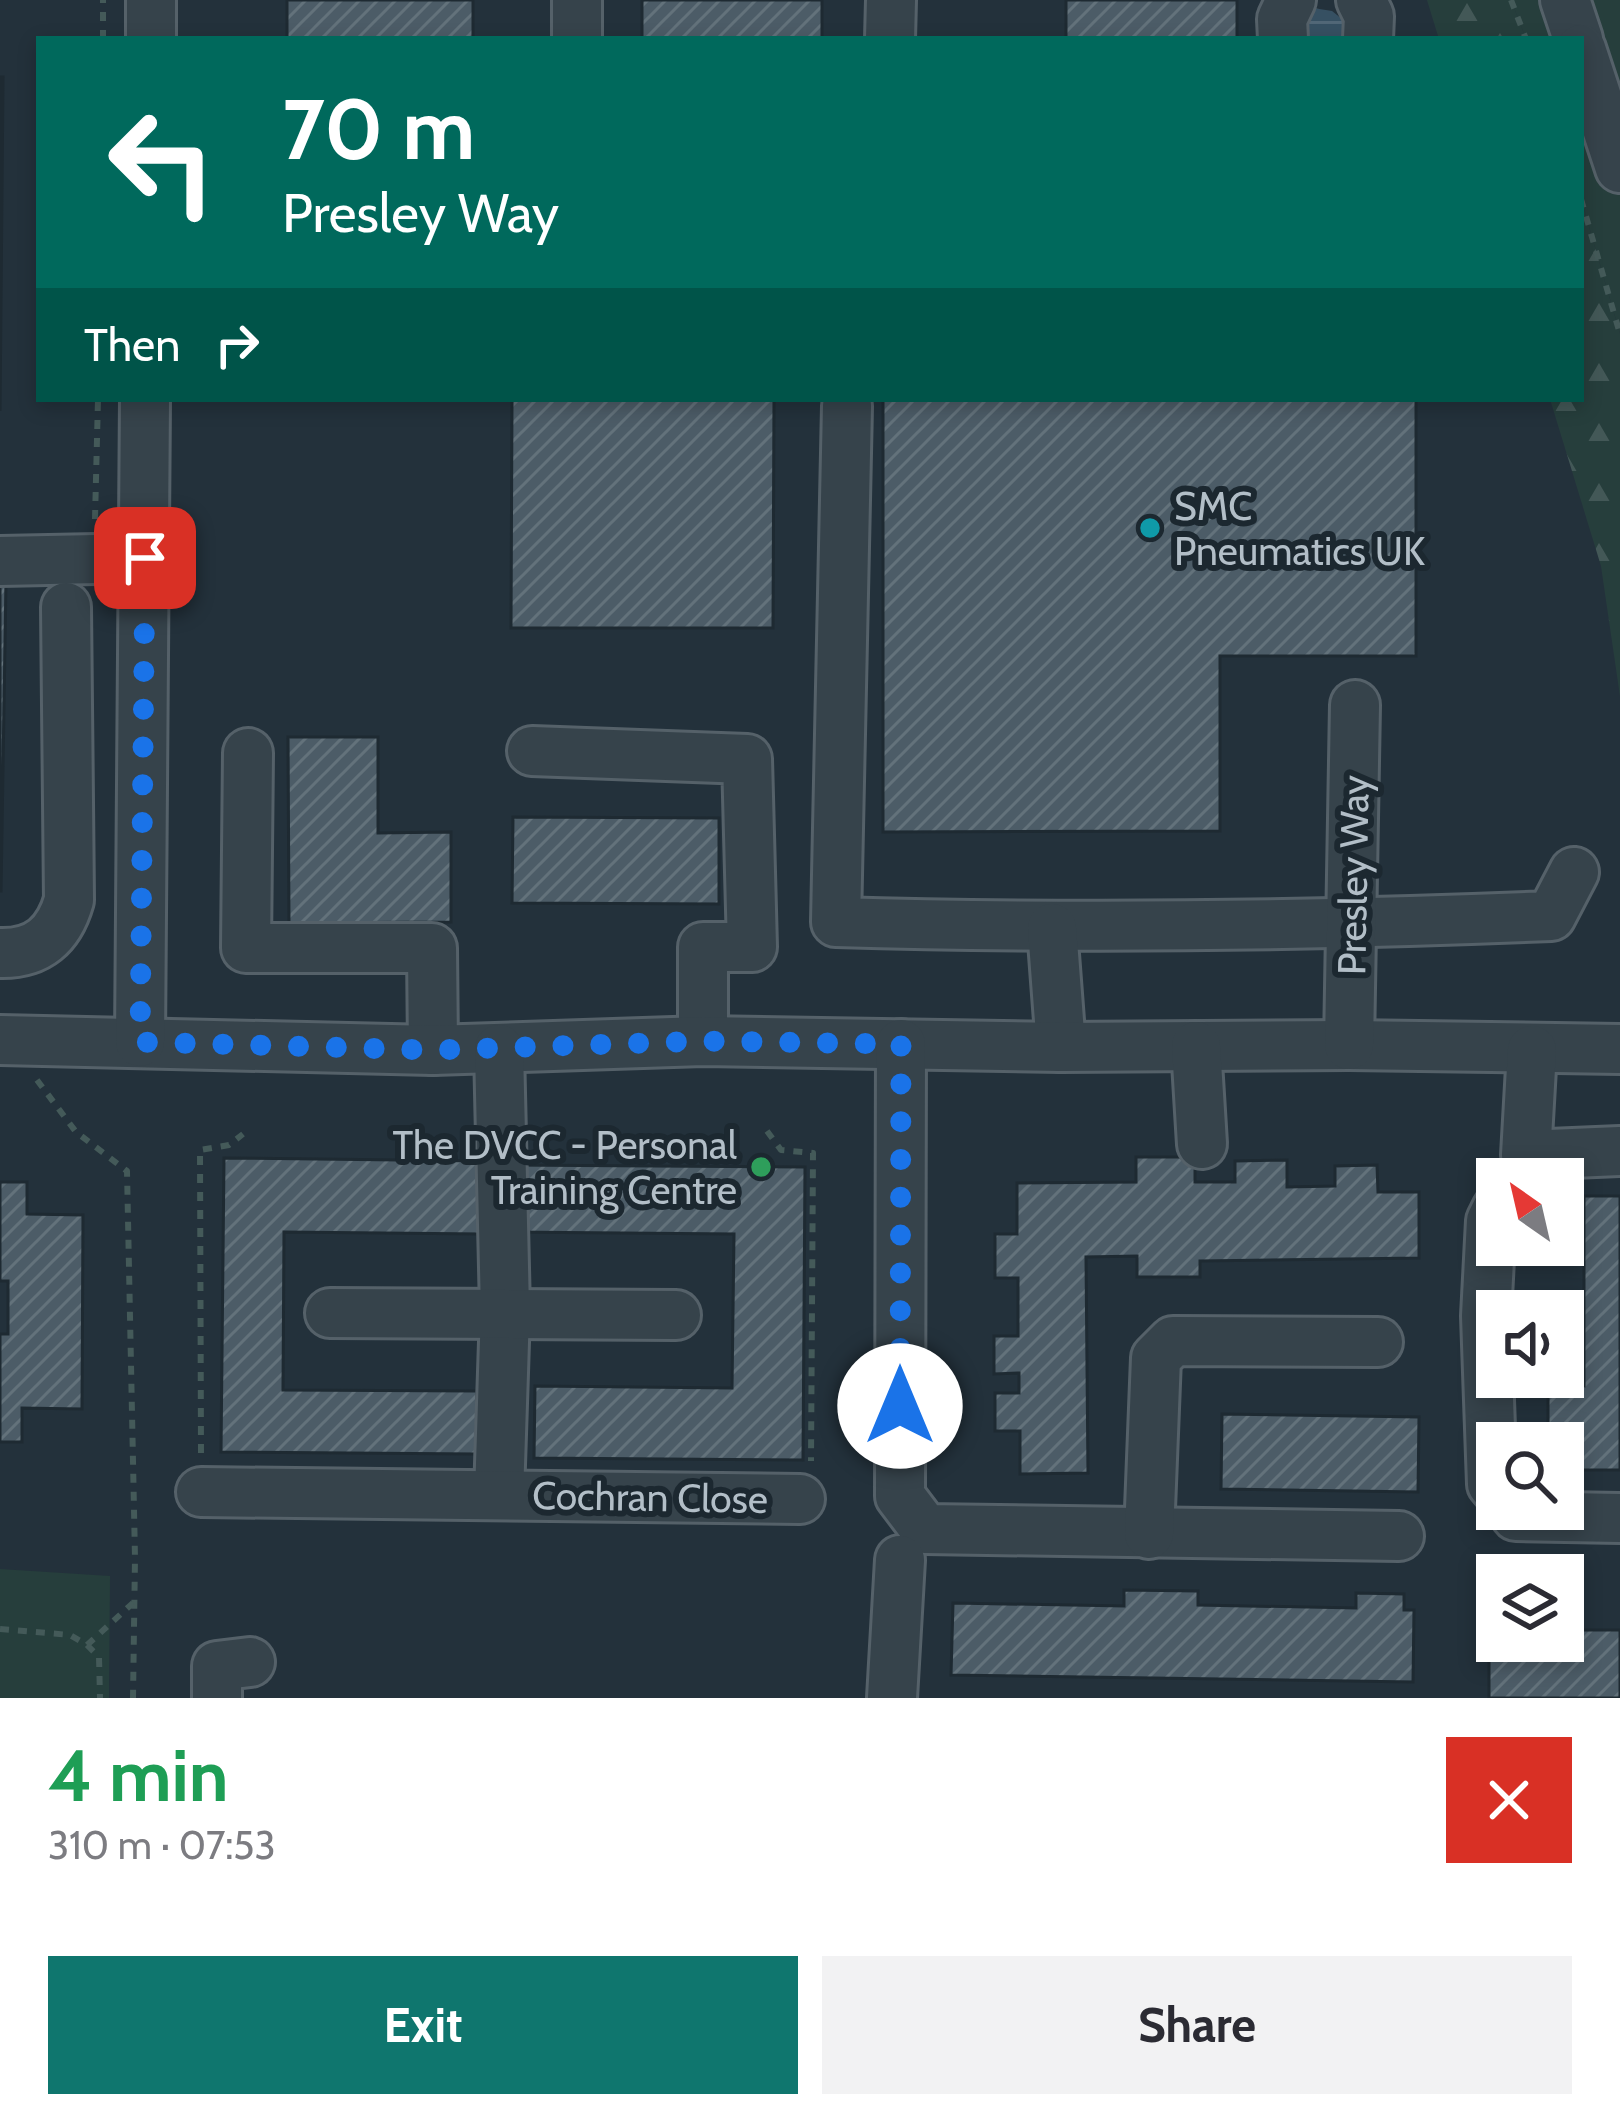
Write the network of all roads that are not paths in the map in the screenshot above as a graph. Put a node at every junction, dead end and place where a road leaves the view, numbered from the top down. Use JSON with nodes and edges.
{"nodes":[{"id":1,"x":151,"y":0,"type":"edge"},
{"id":2,"x":577,"y":0,"type":"edge"},
{"id":3,"x":891,"y":0,"type":"edge"},
{"id":4,"x":1291,"y":0,"type":"edge"},
{"id":5,"x":1361,"y":0,"type":"edge"},
{"id":6,"x":1565,"y":0,"type":"edge"},
{"id":7,"x":151,"y":36,"type":"edge"},
{"id":8,"x":577,"y":36,"type":"edge"},
{"id":9,"x":890,"y":36,"type":"edge"},
{"id":10,"x":1283,"y":36,"type":"edge"},
{"id":11,"x":1368,"y":36,"type":"edge"},
{"id":12,"x":1577,"y":36,"type":"edge"},
{"id":13,"x":1584,"y":58,"type":"edge"},
{"id":14,"x":1618,"y":159,"type":"edge"},
{"id":15,"x":145,"y":402,"type":"edge"},
{"id":16,"x":848,"y":406,"type":"dead end"},
{"id":17,"x":145,"y":558,"type":"junction"},
{"id":18,"x":13,"y":561,"type":"edge"},
{"id":19,"x":66,"y":607,"type":"dead end"},
{"id":20,"x":1355,"y":705,"type":"dead end"},
{"id":21,"x":532,"y":751,"type":"dead end"},
{"id":22,"x":248,"y":753,"type":"dead end"},
{"id":23,"x":143,"y":783,"type":"junction"},
{"id":24,"x":70,"y":786,"type":"junction"},
{"id":25,"x":1574,"y":872,"type":"dead end"},
{"id":26,"x":1352,"y":924,"type":"junction"},
{"id":27,"x":1052,"y":928,"type":"junction"},
{"id":28,"x":0,"y":953,"type":"edge"},
{"id":29,"x":0,"y":1040,"type":"edge"},
{"id":30,"x":704,"y":1041,"type":"junction"},
{"id":31,"x":140,"y":1042,"type":"junction"},
{"id":32,"x":901,"y":1044,"type":"junction"},
{"id":33,"x":1349,"y":1045,"type":"junction"},
{"id":34,"x":1196,"y":1046,"type":"junction"},
{"id":35,"x":1060,"y":1047,"type":"junction"},
{"id":36,"x":499,"y":1049,"type":"junction"},
{"id":37,"x":1620,"y":1049,"type":"edge"},
{"id":38,"x":433,"y":1050,"type":"junction"},
{"id":39,"x":1532,"y":1050,"type":"junction"},
{"id":40,"x":1202,"y":1144,"type":"dead end"},
{"id":41,"x":1620,"y":1151,"type":"edge"},
{"id":42,"x":1520,"y":1158,"type":"edge"},
{"id":43,"x":1576,"y":1158,"type":"edge"},
{"id":44,"x":1489,"y":1266,"type":"edge"},
{"id":45,"x":505,"y":1311,"type":"junction"},
{"id":46,"x":330,"y":1313,"type":"dead end"},
{"id":47,"x":676,"y":1315,"type":"dead end"},
{"id":48,"x":1378,"y":1342,"type":"dead end"},
{"id":49,"x":1490,"y":1422,"type":"edge"},
{"id":50,"x":201,"y":1492,"type":"road end"},
{"id":51,"x":500,"y":1495,"type":"junction"},
{"id":52,"x":800,"y":1498,"type":"road end"},
{"id":53,"x":1584,"y":1517,"type":"edge"},
{"id":54,"x":1620,"y":1518,"type":"edge"},
{"id":55,"x":1149,"y":1534,"type":"junction"},
{"id":56,"x":1399,"y":1536,"type":"dead end"},
{"id":57,"x":900,"y":1560,"type":"dead end"},
{"id":58,"x":892,"y":1698,"type":"edge"}],
"edges":[{"from":1,"to":7,"type":"street"},
{"from":2,"to":8,"type":"street"},
{"from":3,"to":9,"type":"street"},
{"from":4,"to":10,"type":"street"},
{"from":5,"to":11,"type":"street"},
{"from":6,"to":12,"type":"street"},
{"from":13,"to":14,"type":"street"},
{"from":15,"to":17,"type":"street"},
{"from":16,"to":27,"type":"street"},
{"from":17,"to":18,"type":"street"},
{"from":17,"to":23,"type":"street"},
{"from":19,"to":24,"type":"street"},
{"from":20,"to":26,"type":"street","name":"Presley Way"},
{"from":21,"to":30,"type":"street"},
{"from":22,"to":38,"type":"street"},
{"from":23,"to":24,"type":"street"},
{"from":23,"to":31,"type":"street"},
{"from":24,"to":28,"type":"street"},
{"from":25,"to":26,"type":"street"},
{"from":26,"to":27,"type":"street"},
{"from":26,"to":33,"type":"street","name":"Presley Way"},
{"from":27,"to":35,"type":"street"},
{"from":29,"to":31,"type":"street"},
{"from":30,"to":32,"type":"street"},
{"from":30,"to":36,"type":"street"},
{"from":31,"to":38,"type":"street"},
{"from":32,"to":35,"type":"street"},
{"from":32,"to":55,"type":"street"},
{"from":33,"to":34,"type":"street"},
{"from":33,"to":39,"type":"street"},
{"from":34,"to":35,"type":"street"},
{"from":34,"to":40,"type":"street"},
{"from":36,"to":38,"type":"street"},
{"from":36,"to":45,"type":"street","name":"Cochran Close"},
{"from":37,"to":39,"type":"street"},
{"from":39,"to":42,"type":"street"},
{"from":41,"to":43,"type":"street"},
{"from":44,"to":49,"type":"street"},
{"from":45,"to":46,"type":"street"},
{"from":45,"to":47,"type":"street"},
{"from":45,"to":51,"type":"street","name":"Cochran Close"},
{"from":48,"to":55,"type":"street"},
{"from":50,"to":51,"type":"street","name":"Cochran Close"},
{"from":51,"to":52,"type":"street","name":"Cochran Close"},
{"from":53,"to":54,"type":"street"},
{"from":55,"to":56,"type":"street"},
{"from":57,"to":58,"type":"street"}]}
